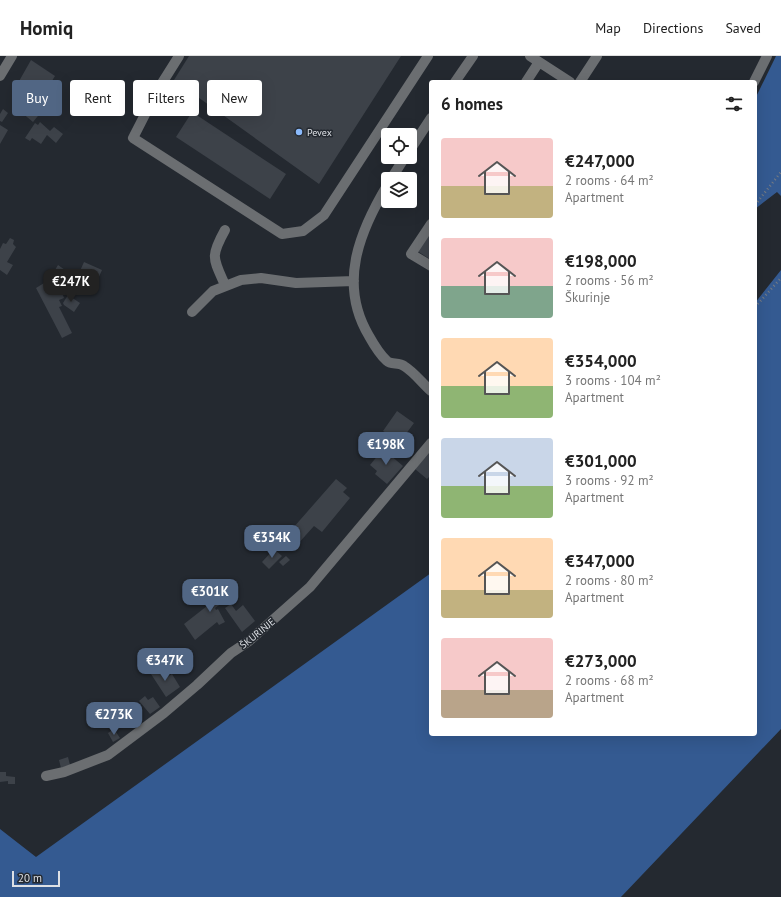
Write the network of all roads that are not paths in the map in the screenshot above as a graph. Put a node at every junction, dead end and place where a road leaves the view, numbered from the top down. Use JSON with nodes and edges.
{"nodes":[{"id":1,"x":12,"y":56,"type":"edge"},
{"id":2,"x":179,"y":56,"type":"edge"},
{"id":3,"x":428,"y":56,"type":"edge"},
{"id":4,"x":473,"y":56,"type":"edge"},
{"id":5,"x":530,"y":56,"type":"edge"},
{"id":6,"x":597,"y":56,"type":"edge"},
{"id":7,"x":767,"y":56,"type":"edge"},
{"id":8,"x":539,"y":62,"type":"junction"},
{"id":9,"x":0,"y":76,"type":"edge"},
{"id":10,"x":456,"y":80,"type":"edge"},
{"id":11,"x":527,"y":80,"type":"edge"},
{"id":12,"x":567,"y":80,"type":"edge"},
{"id":13,"x":581,"y":80,"type":"edge"},
{"id":14,"x":755,"y":80,"type":"edge"},
{"id":15,"x":429,"y":121,"type":"edge"},
{"id":16,"x":417,"y":139,"type":"edge"},
{"id":17,"x":381,"y":196,"type":"edge"},
{"id":18,"x":429,"y":227,"type":"edge"},
{"id":19,"x":225,"y":230,"type":"dead end"},
{"id":20,"x":429,"y":265,"type":"edge"},
{"id":21,"x":354,"y":281,"type":"junction"},
{"id":22,"x":225,"y":285,"type":"junction"},
{"id":23,"x":192,"y":312,"type":"dead end"},
{"id":24,"x":429,"y":389,"type":"edge"},
{"id":25,"x":429,"y":445,"type":"edge"},
{"id":26,"x":46,"y":776,"type":"dead end"}],
"edges":[{"from":1,"to":9,"type":"street"},
{"from":2,"to":3,"type":"street"},
{"from":4,"to":10,"type":"street"},
{"from":5,"to":8,"type":"street"},
{"from":6,"to":13,"type":"street"},
{"from":7,"to":14,"type":"street"},
{"from":8,"to":11,"type":"street"},
{"from":8,"to":12,"type":"street"},
{"from":15,"to":16,"type":"street"},
{"from":17,"to":21,"type":"street"},
{"from":18,"to":20,"type":"street"},
{"from":19,"to":22,"type":"street"},
{"from":21,"to":22,"type":"street"},
{"from":21,"to":24,"type":"street"},
{"from":22,"to":23,"type":"street"},
{"from":25,"to":26,"type":"street","name":"ŠKURINJE"}]}
